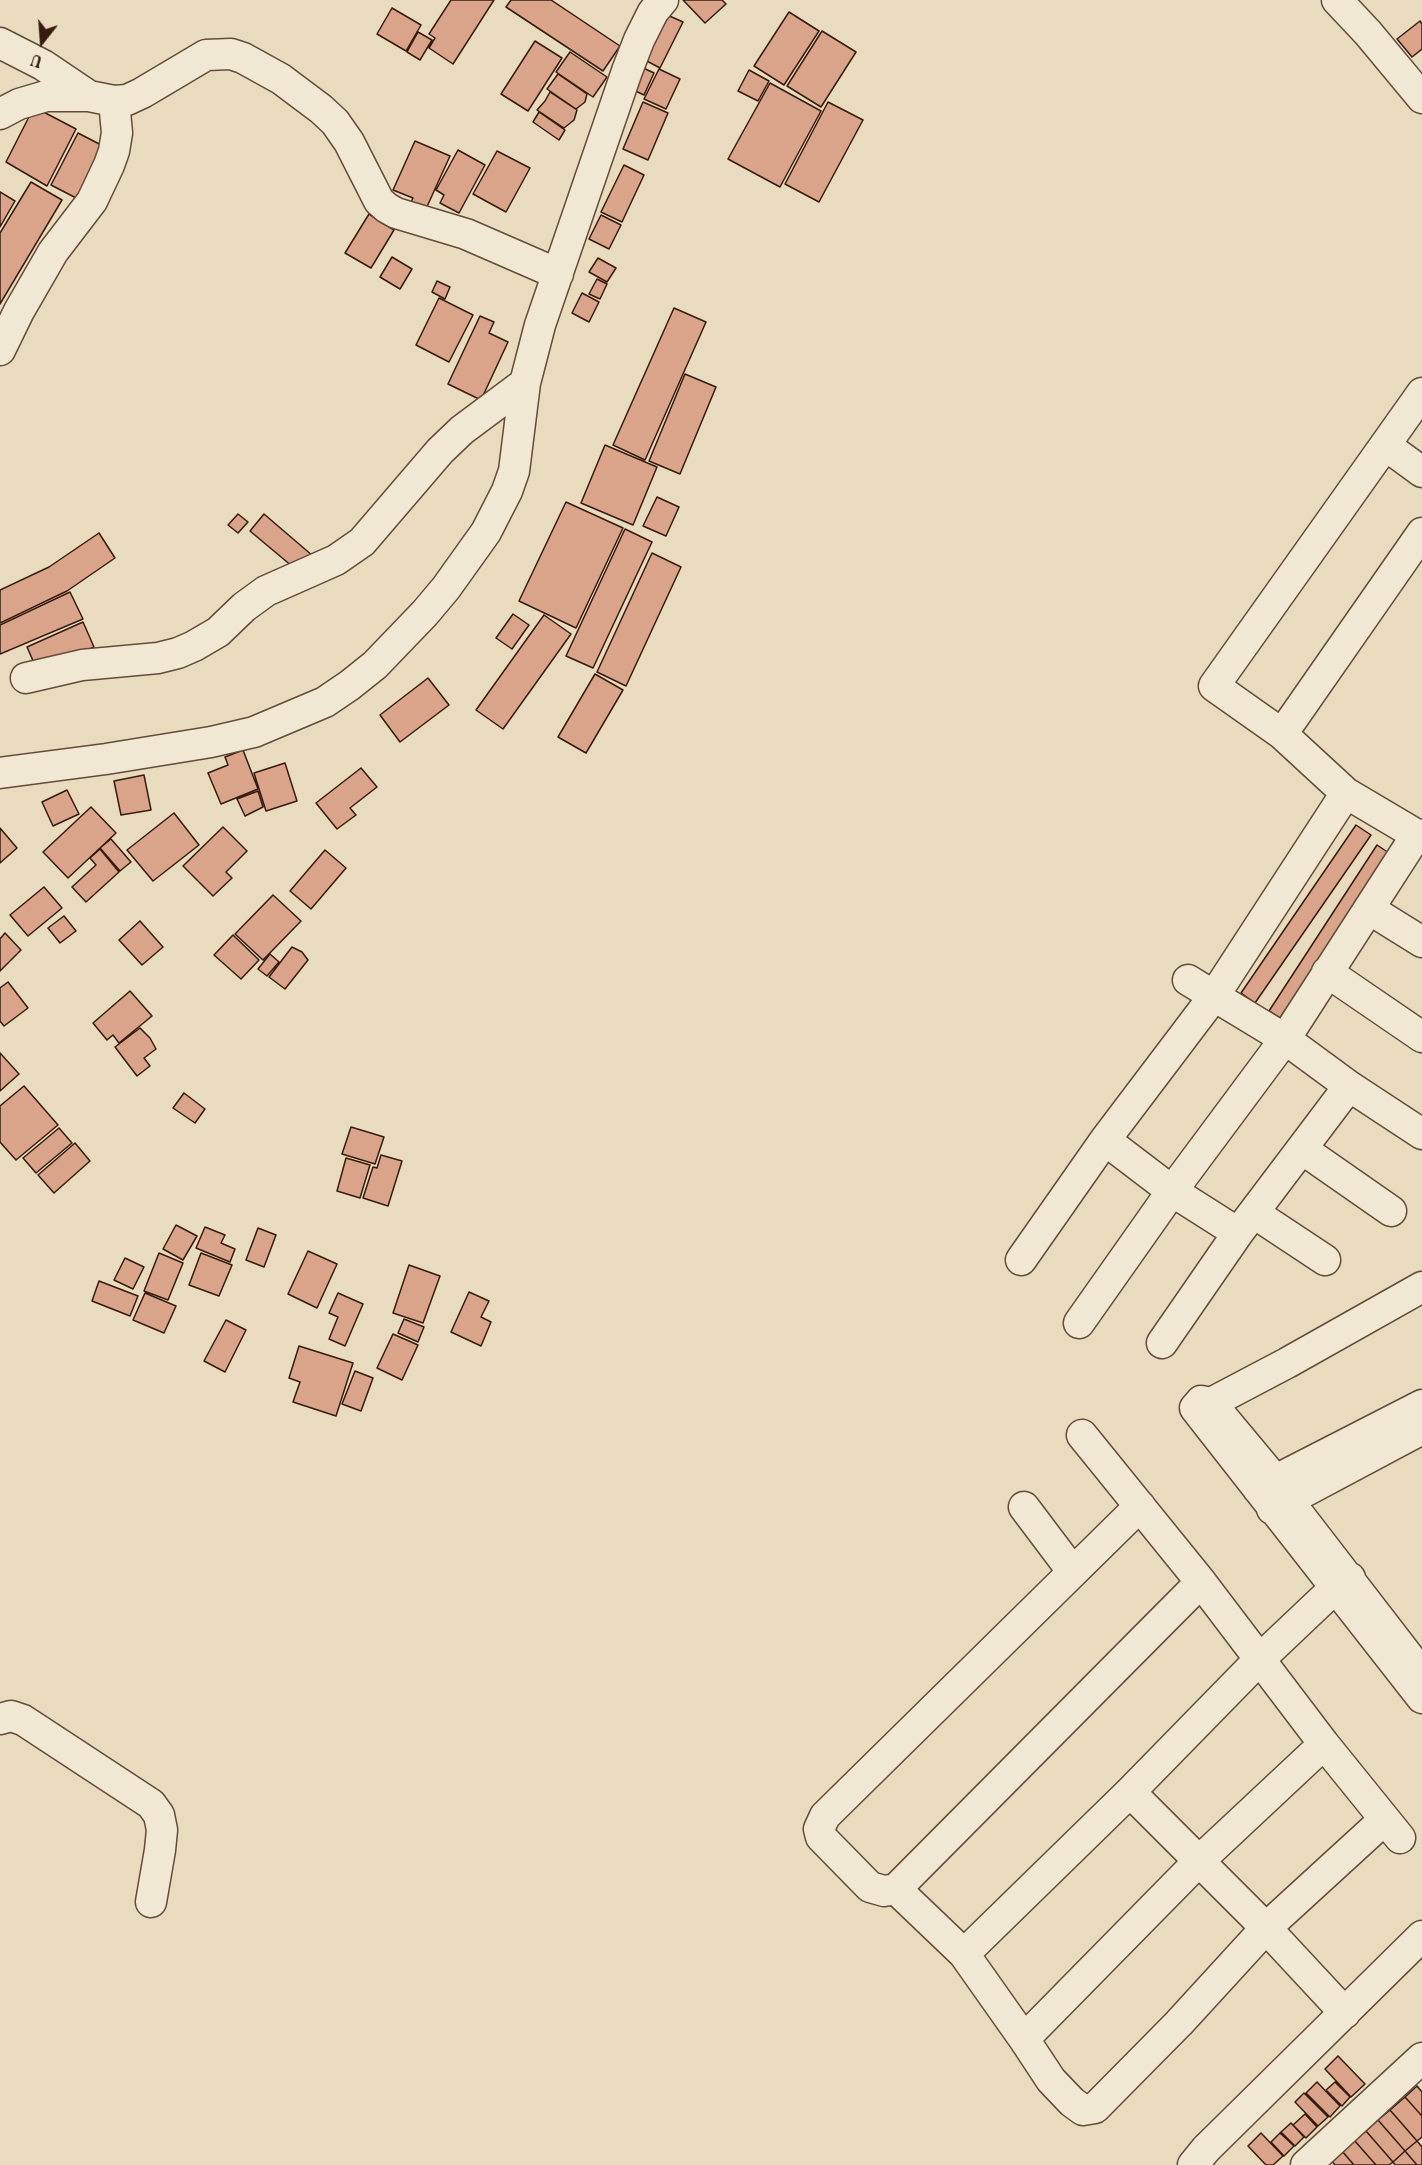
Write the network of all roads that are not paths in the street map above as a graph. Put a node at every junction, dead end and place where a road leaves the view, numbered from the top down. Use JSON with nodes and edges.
{"nodes":[{"id":1,"x":663,"y":0,"type":"edge"},
{"id":2,"x":1337,"y":0,"type":"edge"},
{"id":3,"x":0,"y":43,"type":"edge"},
{"id":4,"x":1422,"y":98,"type":"edge"},
{"id":5,"x":101,"y":99,"type":"junction"},
{"id":6,"x":0,"y":114,"type":"edge"},
{"id":7,"x":558,"y":274,"type":"junction"},
{"id":8,"x":0,"y":350,"type":"edge"},
{"id":9,"x":1422,"y":393,"type":"edge"},
{"id":10,"x":524,"y":394,"type":"junction"},
{"id":11,"x":1385,"y":445,"type":"junction"},
{"id":12,"x":1422,"y":472,"type":"edge"},
{"id":13,"x":1422,"y":533,"type":"edge"},
{"id":14,"x":26,"y":678,"type":"dead end"},
{"id":15,"x":1282,"y":734,"type":"junction"},
{"id":16,"x":0,"y":773,"type":"edge"},
{"id":17,"x":1346,"y":793,"type":"junction"},
{"id":18,"x":1420,"y":836,"type":"edge"},
{"id":19,"x":1369,"y":909,"type":"junction"},
{"id":20,"x":1422,"y":942,"type":"edge"},
{"id":21,"x":1328,"y":972,"type":"junction"},
{"id":22,"x":1188,"y":980,"type":"dead end"},
{"id":23,"x":1214,"y":996,"type":"junction"},
{"id":24,"x":1422,"y":1036,"type":"edge"},
{"id":25,"x":1285,"y":1039,"type":"junction"},
{"id":26,"x":1349,"y":1086,"type":"junction"},
{"id":27,"x":1422,"y":1134,"type":"edge"},
{"id":28,"x":1105,"y":1140,"type":"junction"},
{"id":29,"x":1302,"y":1149,"type":"junction"},
{"id":30,"x":1172,"y":1191,"type":"junction"},
{"id":31,"x":1391,"y":1211,"type":"dead end"},
{"id":32,"x":1246,"y":1223,"type":"junction"},
{"id":33,"x":1021,"y":1260,"type":"dead end"},
{"id":34,"x":1325,"y":1260,"type":"dead end"},
{"id":35,"x":1422,"y":1287,"type":"edge"},
{"id":36,"x":1079,"y":1323,"type":"dead end"},
{"id":37,"x":1161,"y":1342,"type":"dead end"},
{"id":38,"x":1422,"y":1405,"type":"edge"},
{"id":39,"x":1422,"y":1429,"type":"edge"},
{"id":40,"x":1082,"y":1435,"type":"dead end"},
{"id":41,"x":1273,"y":1494,"type":"junction"},
{"id":42,"x":1140,"y":1506,"type":"junction"},
{"id":43,"x":1024,"y":1507,"type":"dead end"},
{"id":44,"x":1073,"y":1572,"type":"junction"},
{"id":45,"x":1202,"y":1582,"type":"junction"},
{"id":46,"x":1343,"y":1583,"type":"junction"},
{"id":47,"x":1259,"y":1660,"type":"junction"},
{"id":48,"x":1422,"y":1674,"type":"edge"},
{"id":49,"x":1422,"y":1698,"type":"edge"},
{"id":50,"x":0,"y":1719,"type":"edge"},
{"id":51,"x":1324,"y":1744,"type":"junction"},
{"id":52,"x":1130,"y":1792,"type":"junction"},
{"id":53,"x":1199,"y":1861,"type":"junction"},
{"id":54,"x":896,"y":1889,"type":"junction"},
{"id":55,"x":151,"y":1902,"type":"dead end"},
{"id":56,"x":1266,"y":1928,"type":"junction"},
{"id":57,"x":1422,"y":1936,"type":"edge"},
{"id":58,"x":964,"y":1954,"type":"junction"},
{"id":59,"x":1345,"y":2013,"type":"junction"},
{"id":60,"x":1024,"y":2039,"type":"junction"},
{"id":61,"x":1422,"y":2058,"type":"edge"},
{"id":62,"x":1193,"y":2165,"type":"edge"},
{"id":63,"x":1306,"y":2165,"type":"edge"}],
"edges":[{"from":1,"to":7,"type":"street"},
{"from":2,"to":4,"type":"street"},
{"from":3,"to":5,"type":"street"},
{"from":5,"to":6,"type":"street"},
{"from":5,"to":7,"type":"street"},
{"from":5,"to":8,"type":"street"},
{"from":7,"to":10,"type":"street"},
{"from":9,"to":11,"type":"street"},
{"from":10,"to":14,"type":"street"},
{"from":10,"to":16,"type":"street"},
{"from":11,"to":12,"type":"street"},
{"from":11,"to":15,"type":"street"},
{"from":13,"to":15,"type":"street"},
{"from":15,"to":17,"type":"street"},
{"from":17,"to":18,"type":"street"},
{"from":17,"to":23,"type":"street"},
{"from":18,"to":19,"type":"street"},
{"from":19,"to":20,"type":"street"},
{"from":19,"to":21,"type":"street"},
{"from":21,"to":24,"type":"street"},
{"from":21,"to":25,"type":"street"},
{"from":22,"to":23,"type":"street"},
{"from":23,"to":25,"type":"street"},
{"from":23,"to":28,"type":"street"},
{"from":25,"to":26,"type":"street"},
{"from":25,"to":30,"type":"street"},
{"from":26,"to":27,"type":"street"},
{"from":26,"to":29,"type":"street"},
{"from":28,"to":30,"type":"street"},
{"from":28,"to":33,"type":"street"},
{"from":29,"to":31,"type":"street"},
{"from":29,"to":32,"type":"street"},
{"from":30,"to":32,"type":"street"},
{"from":30,"to":36,"type":"street"},
{"from":32,"to":34,"type":"street"},
{"from":32,"to":37,"type":"street"},
{"from":35,"to":41,"type":"street"},
{"from":38,"to":41,"type":"street"},
{"from":39,"to":41,"type":"street"},
{"from":40,"to":42,"type":"street"},
{"from":41,"to":46,"type":"street"},
{"from":42,"to":44,"type":"street"},
{"from":42,"to":45,"type":"street"},
{"from":43,"to":44,"type":"street"},
{"from":44,"to":54,"type":"street"},
{"from":45,"to":47,"type":"street"},
{"from":45,"to":54,"type":"street"},
{"from":46,"to":47,"type":"street"},
{"from":46,"to":48,"type":"street"},
{"from":46,"to":49,"type":"street"},
{"from":47,"to":51,"type":"street"},
{"from":47,"to":52,"type":"street"},
{"from":50,"to":55,"type":"street"},
{"from":51,"to":53,"type":"street"},
{"from":51,"to":56,"type":"street"},
{"from":52,"to":53,"type":"street"},
{"from":52,"to":58,"type":"street"},
{"from":53,"to":56,"type":"street"},
{"from":53,"to":60,"type":"street"},
{"from":54,"to":58,"type":"street"},
{"from":56,"to":59,"type":"street"},
{"from":56,"to":60,"type":"street"},
{"from":57,"to":59,"type":"street"},
{"from":58,"to":60,"type":"street"},
{"from":59,"to":62,"type":"street"},
{"from":61,"to":63,"type":"street"}]}
